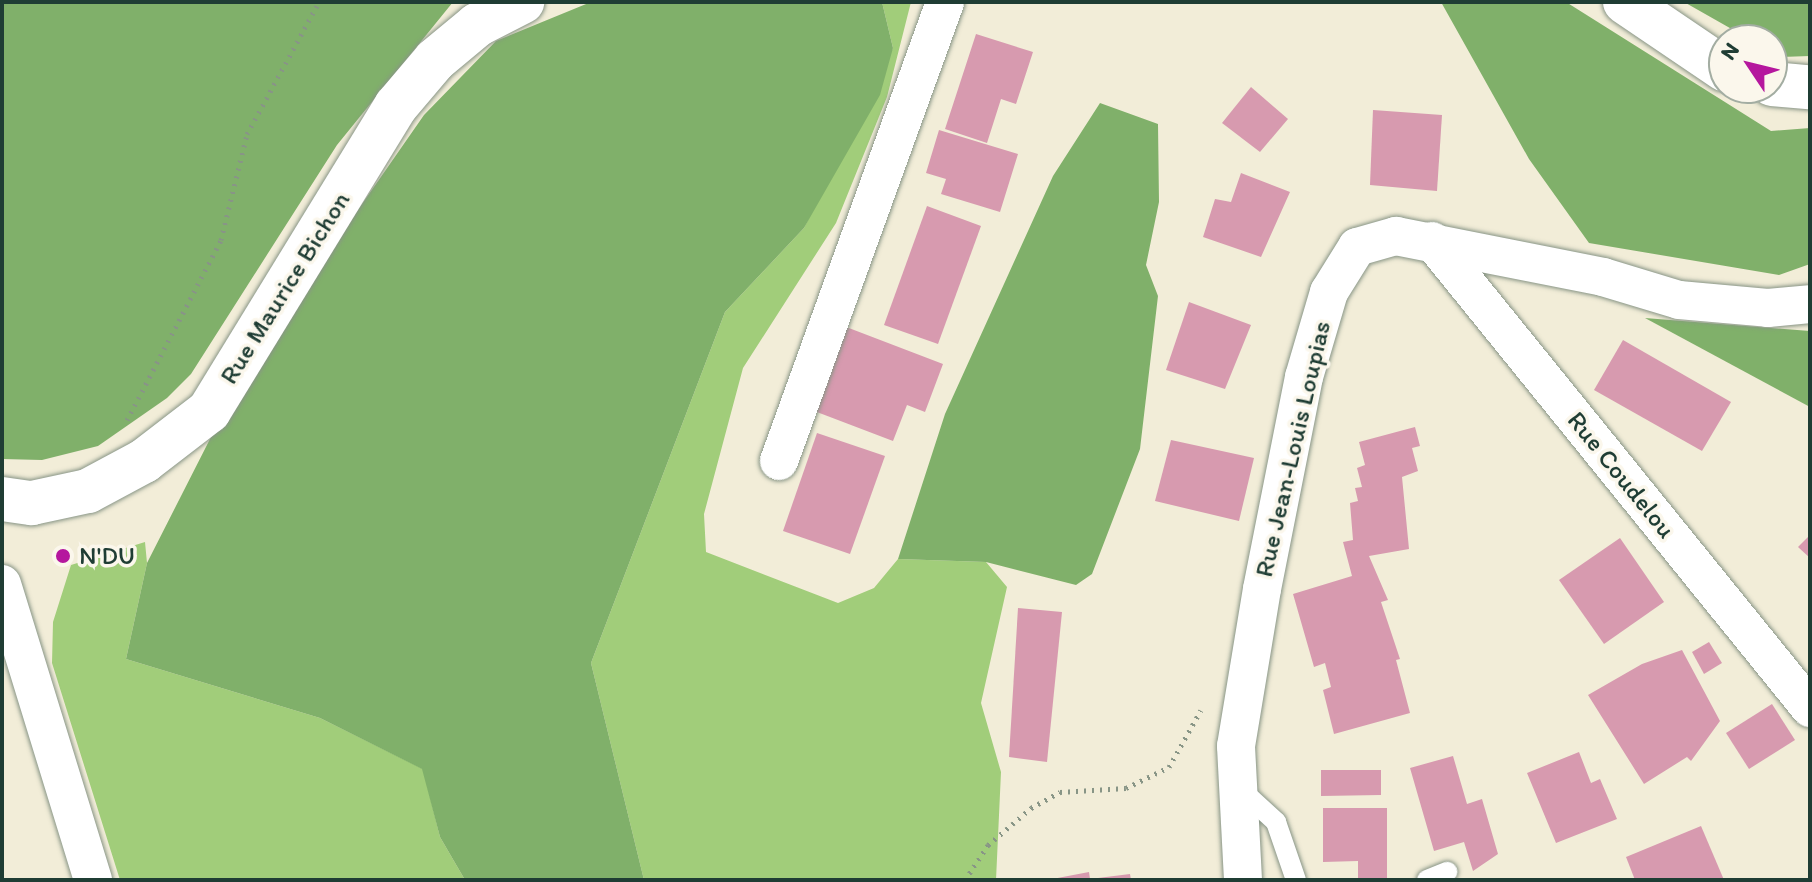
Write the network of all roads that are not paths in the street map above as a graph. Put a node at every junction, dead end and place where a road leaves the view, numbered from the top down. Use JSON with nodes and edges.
{"nodes":[{"id":1,"x":522,"y":2,"type":"edge"},
{"id":2,"x":945,"y":2,"type":"edge"},
{"id":3,"x":1625,"y":2,"type":"edge"},
{"id":4,"x":1708,"y":58,"type":"edge"},
{"id":5,"x":1788,"y":85,"type":"edge"},
{"id":6,"x":1810,"y":87,"type":"edge"},
{"id":7,"x":1432,"y":241,"type":"junction"},
{"id":8,"x":1810,"y":304,"type":"edge"},
{"id":9,"x":779,"y":461,"type":"dead end"},
{"id":10,"x":2,"y":499,"type":"edge"},
{"id":11,"x":2,"y":584,"type":"edge"},
{"id":12,"x":1810,"y":708,"type":"edge"},
{"id":13,"x":1238,"y":787,"type":"junction"},
{"id":14,"x":1447,"y":872,"type":"dead end"},
{"id":15,"x":93,"y":880,"type":"edge"},
{"id":16,"x":1243,"y":880,"type":"edge"},
{"id":17,"x":1296,"y":880,"type":"edge"},
{"id":18,"x":1427,"y":880,"type":"edge"}],
"edges":[{"from":1,"to":10,"type":"street","name":"Rue Maurice Bichon"},
{"from":2,"to":9,"type":"street"},
{"from":3,"to":4,"type":"street"},
{"from":5,"to":6,"type":"street"},
{"from":7,"to":8,"type":"street","name":"Rue Jean-Louis Loupias"},
{"from":7,"to":12,"type":"street","name":"Rue Coudelou"},
{"from":7,"to":13,"type":"street","name":"Rue Jean-Louis Loupias"},
{"from":11,"to":15,"type":"street"},
{"from":13,"to":16,"type":"street","name":"Rue Jean-Louis Loupias"},
{"from":13,"to":17,"type":"lane"},
{"from":14,"to":18,"type":"lane"}]}
